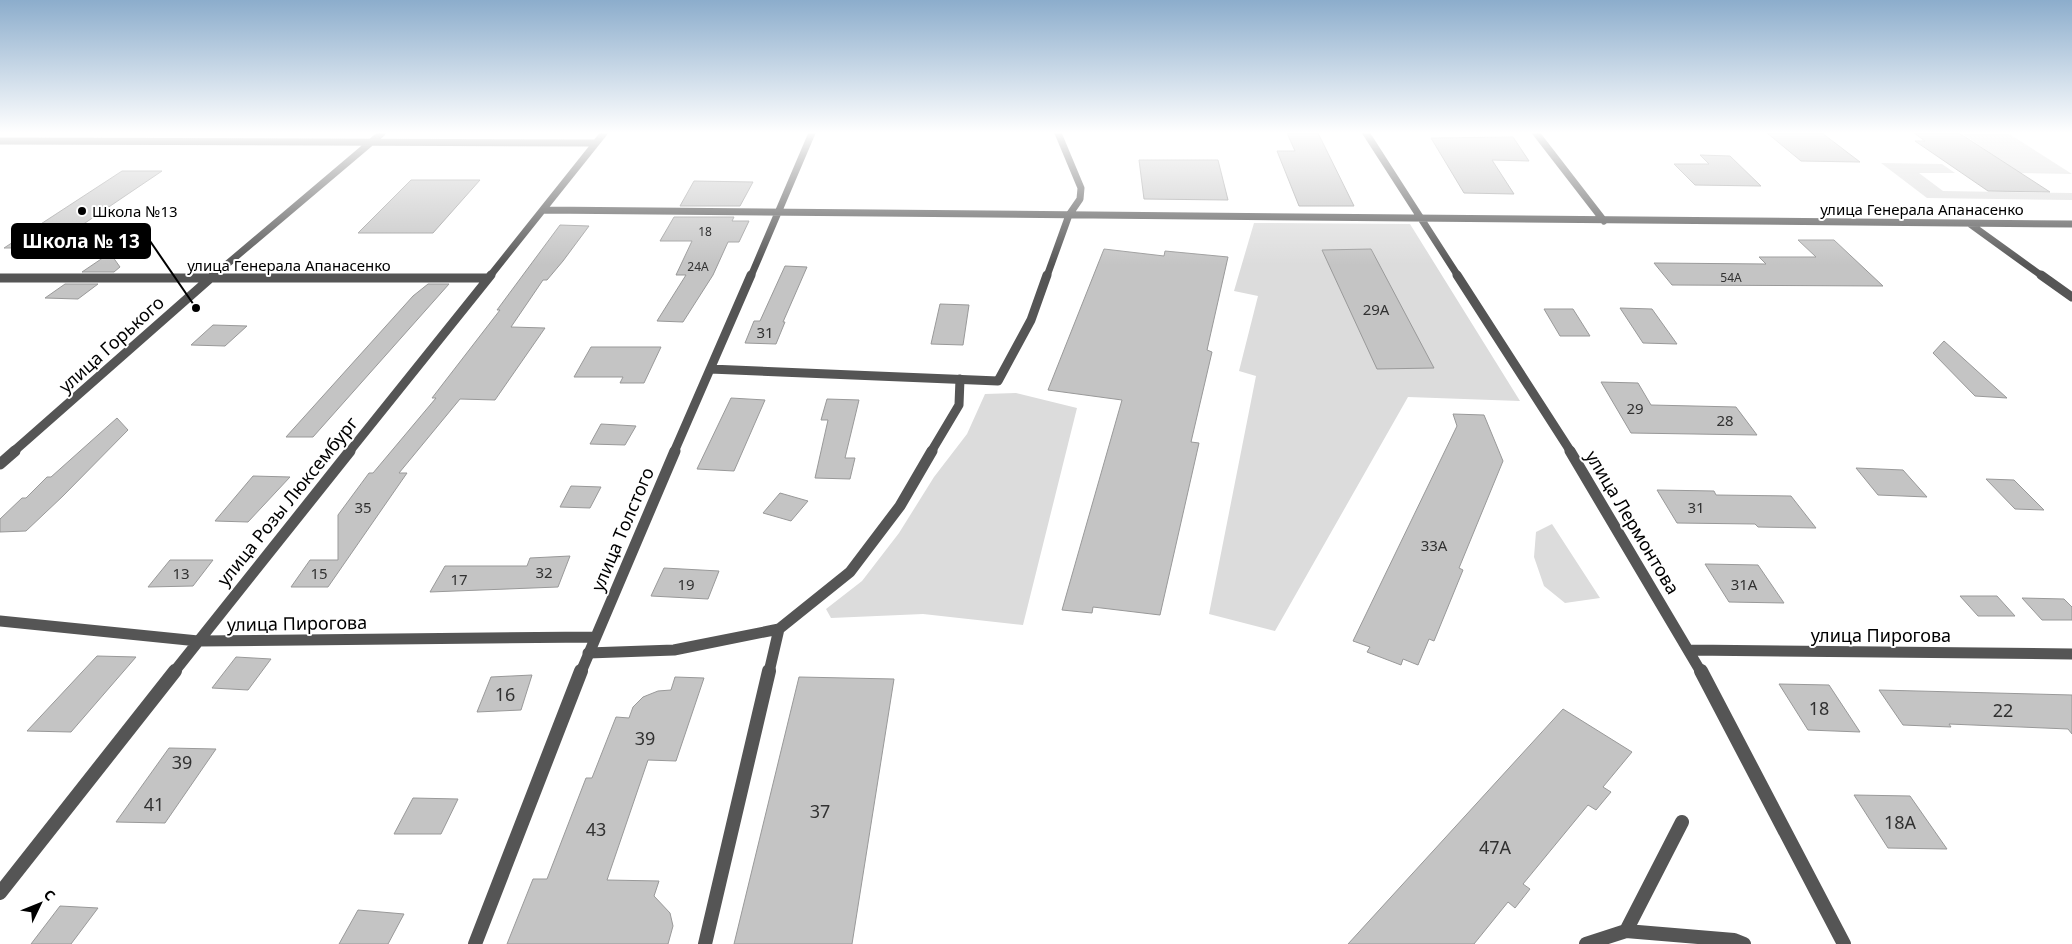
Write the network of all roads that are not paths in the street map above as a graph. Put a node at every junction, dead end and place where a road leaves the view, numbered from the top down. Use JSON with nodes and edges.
{"nodes":[{"id":1,"x":330,"y":177,"type":"edge"},
{"id":2,"x":569,"y":177,"type":"edge"},
{"id":3,"x":793,"y":177,"type":"edge"},
{"id":4,"x":1076,"y":177,"type":"edge"},
{"id":5,"x":1395,"y":177,"type":"edge"},
{"id":6,"x":1570,"y":177,"type":"edge"},
{"id":7,"x":543,"y":210,"type":"junction"},
{"id":8,"x":777,"y":213,"type":"junction"},
{"id":9,"x":1069,"y":215,"type":"junction"},
{"id":10,"x":1423,"y":219,"type":"junction"},
{"id":11,"x":1604,"y":221,"type":"junction"},
{"id":12,"x":1970,"y":224,"type":"junction"},
{"id":13,"x":2063,"y":224,"type":"junction"},
{"id":14,"x":2072,"y":224,"type":"edge"},
{"id":15,"x":2072,"y":230,"type":"edge"},
{"id":16,"x":0,"y":278,"type":"edge"},
{"id":17,"x":488,"y":278,"type":"junction"},
{"id":18,"x":209,"y":279,"type":"junction"},
{"id":19,"x":2072,"y":297,"type":"edge"},
{"id":20,"x":710,"y":369,"type":"junction"},
{"id":21,"x":960,"y":379,"type":"junction"},
{"id":22,"x":0,"y":464,"type":"edge"},
{"id":23,"x":0,"y":621,"type":"edge"},
{"id":24,"x":778,"y":629,"type":"junction"},
{"id":25,"x":594,"y":637,"type":"junction"},
{"id":26,"x":198,"y":641,"type":"junction"},
{"id":27,"x":1690,"y":650,"type":"junction"},
{"id":28,"x":588,"y":653,"type":"junction"},
{"id":29,"x":2072,"y":654,"type":"edge"},
{"id":30,"x":1682,"y":822,"type":"dead end"},
{"id":31,"x":0,"y":893,"type":"edge"},
{"id":32,"x":1626,"y":930,"type":"junction"},
{"id":33,"x":475,"y":944,"type":"edge"},
{"id":34,"x":705,"y":944,"type":"edge"},
{"id":35,"x":1586,"y":944,"type":"edge"},
{"id":36,"x":1744,"y":944,"type":"edge"},
{"id":37,"x":1844,"y":944,"type":"edge"}],
"edges":[{"from":1,"to":18,"type":"street","name":"улица Горького"},
{"from":2,"to":7,"type":"street","name":"улица Розы Люксембург"},
{"from":3,"to":8,"type":"street","name":"улица Толстого"},
{"from":4,"to":9,"type":"street"},
{"from":5,"to":10,"type":"street","name":"улица Лермонтова"},
{"from":6,"to":11,"type":"street"},
{"from":7,"to":8,"type":"street","name":"улица Генерала Апанасенко"},
{"from":7,"to":17,"type":"street","name":"улица Розы Люксембург"},
{"from":8,"to":9,"type":"street","name":"улица Генерала Апанасенко"},
{"from":8,"to":20,"type":"street","name":"улица Толстого"},
{"from":9,"to":10,"type":"street","name":"улица Генерала Апанасенко"},
{"from":9,"to":21,"type":"street"},
{"from":10,"to":11,"type":"street","name":"улица Генерала Апанасенко"},
{"from":10,"to":27,"type":"street","name":"улица Лермонтова"},
{"from":11,"to":12,"type":"street","name":"улица Генерала Апанасенко"},
{"from":12,"to":13,"type":"street","name":"улица Генерала Апанасенко"},
{"from":12,"to":19,"type":"street"},
{"from":13,"to":14,"type":"street","name":"улица Генерала Апанасенко"},
{"from":13,"to":15,"type":"street"},
{"from":16,"to":18,"type":"street","name":"улица Генерала Апанасенко"},
{"from":17,"to":18,"type":"street","name":"улица Генерала Апанасенко"},
{"from":17,"to":26,"type":"street","name":"улица Розы Люксембург"},
{"from":18,"to":22,"type":"street","name":"улица Горького"},
{"from":20,"to":21,"type":"street"},
{"from":20,"to":25,"type":"street","name":"улица Толстого"},
{"from":21,"to":24,"type":"street"},
{"from":23,"to":26,"type":"street","name":"улица Пирогова"},
{"from":24,"to":28,"type":"street"},
{"from":24,"to":34,"type":"street"},
{"from":25,"to":26,"type":"street","name":"улица Пирогова"},
{"from":25,"to":28,"type":"street","name":"улица Толстого"},
{"from":26,"to":31,"type":"street","name":"улица Розы Люксембург"},
{"from":27,"to":29,"type":"street","name":"улица Пирогова"},
{"from":27,"to":37,"type":"street","name":"улица Лермонтова"},
{"from":28,"to":33,"type":"street","name":"улица Толстого"},
{"from":30,"to":32,"type":"street"},
{"from":32,"to":35,"type":"street"},
{"from":32,"to":36,"type":"street"}]}
